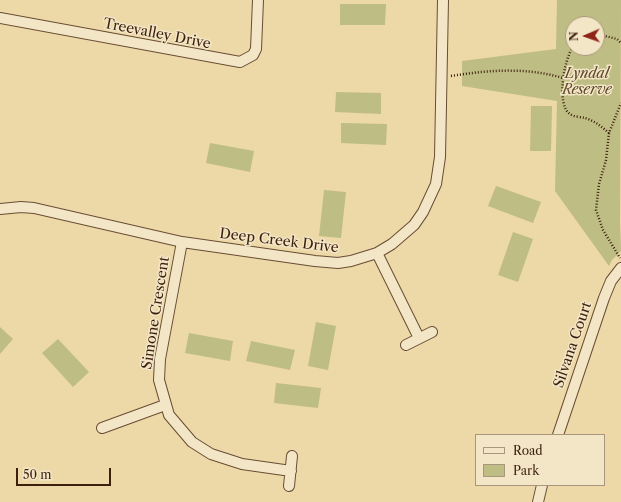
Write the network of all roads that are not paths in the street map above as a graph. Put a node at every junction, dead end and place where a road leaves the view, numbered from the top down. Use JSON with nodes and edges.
{"nodes":[{"id":1,"x":258,"y":0,"type":"edge"},
{"id":2,"x":443,"y":0,"type":"edge"},
{"id":3,"x":0,"y":18,"type":"edge"},
{"id":4,"x":0,"y":209,"type":"edge"},
{"id":5,"x":182,"y":242,"type":"junction"},
{"id":6,"x":377,"y":252,"type":"junction"},
{"id":7,"x":621,"y":268,"type":"edge"},
{"id":8,"x":432,"y":332,"type":"dead end"},
{"id":9,"x":419,"y":338,"type":"junction"},
{"id":10,"x":406,"y":345,"type":"dead end"},
{"id":11,"x":165,"y":405,"type":"junction"},
{"id":12,"x":102,"y":428,"type":"dead end"},
{"id":13,"x":558,"y":434,"type":"edge"},
{"id":14,"x":292,"y":456,"type":"dead end"},
{"id":15,"x":291,"y":470,"type":"junction"},
{"id":16,"x":289,"y":486,"type":"dead end"},
{"id":17,"x":542,"y":486,"type":"edge"},
{"id":18,"x":538,"y":502,"type":"edge"}],
"edges":[{"from":1,"to":3,"type":"street","name":"Treevalley Drive"},
{"from":2,"to":6,"type":"street","name":"Deep Creek Drive"},
{"from":4,"to":5,"type":"street","name":"Deep Creek Drive"},
{"from":5,"to":6,"type":"street","name":"Deep Creek Drive"},
{"from":5,"to":11,"type":"street","name":"Simone Crescent"},
{"from":6,"to":9,"type":"street"},
{"from":7,"to":13,"type":"street","name":"Silvana Court"},
{"from":8,"to":9,"type":"street"},
{"from":9,"to":10,"type":"street"},
{"from":11,"to":12,"type":"street"},
{"from":11,"to":15,"type":"street","name":"Simone Crescent"},
{"from":14,"to":15,"type":"street"},
{"from":15,"to":16,"type":"street"},
{"from":17,"to":18,"type":"street"}]}
